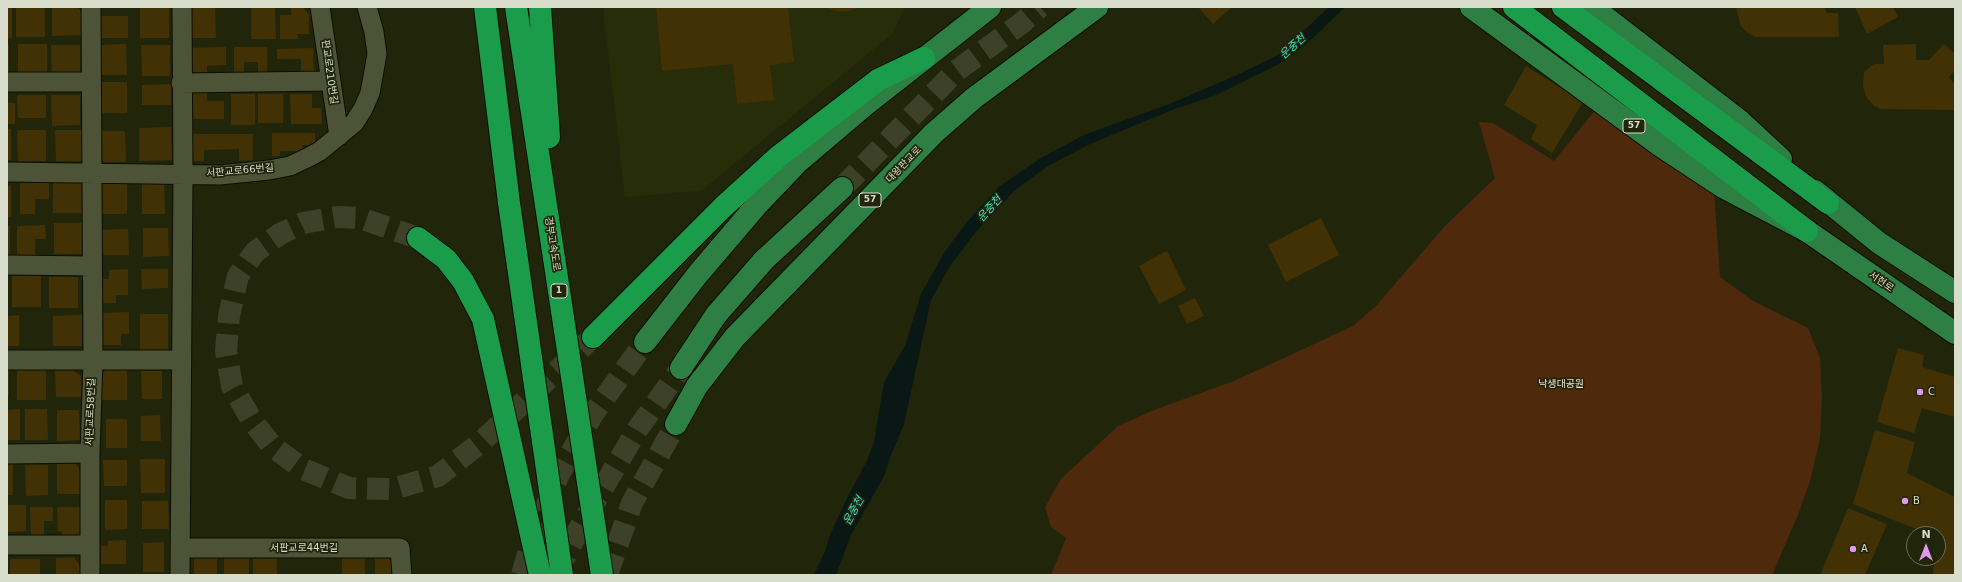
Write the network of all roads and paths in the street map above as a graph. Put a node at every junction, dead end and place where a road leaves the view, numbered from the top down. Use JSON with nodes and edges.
{"nodes":[{"id":1,"x":90,"y":7,"type":"edge"},
{"id":2,"x":182,"y":7,"type":"edge"},
{"id":3,"x":320,"y":7,"type":"edge"},
{"id":4,"x":367,"y":7,"type":"edge"},
{"id":5,"x":472,"y":7,"type":"edge"},
{"id":6,"x":486,"y":7,"type":"edge"},
{"id":7,"x":516,"y":7,"type":"edge"},
{"id":8,"x":540,"y":7,"type":"edge"},
{"id":9,"x":990,"y":7,"type":"edge"},
{"id":10,"x":1097,"y":7,"type":"edge"},
{"id":11,"x":1471,"y":7,"type":"edge"},
{"id":12,"x":1514,"y":7,"type":"edge"},
{"id":13,"x":1563,"y":7,"type":"edge"},
{"id":14,"x":1592,"y":7,"type":"edge"},
{"id":15,"x":924,"y":58,"type":"junction"},
{"id":16,"x":330,"y":81,"type":"junction"},
{"id":17,"x":7,"y":82,"type":"edge"},
{"id":18,"x":91,"y":82,"type":"junction"},
{"id":19,"x":181,"y":83,"type":"junction"},
{"id":20,"x":339,"y":136,"type":"junction"},
{"id":21,"x":7,"y":172,"type":"edge"},
{"id":22,"x":92,"y":173,"type":"junction"},
{"id":23,"x":183,"y":174,"type":"junction"},
{"id":24,"x":842,"y":188,"type":"tunnel mouth"},
{"id":25,"x":509,"y":203,"type":"junction"},
{"id":26,"x":1828,"y":203,"type":"junction"},
{"id":27,"x":1806,"y":231,"type":"junction"},
{"id":28,"x":418,"y":238,"type":"tunnel mouth"},
{"id":29,"x":7,"y":265,"type":"edge"},
{"id":30,"x":92,"y":266,"type":"junction"},
{"id":31,"x":1955,"y":292,"type":"edge"},
{"id":32,"x":560,"y":298,"type":"junction"},
{"id":33,"x":1955,"y":333,"type":"edge"},
{"id":34,"x":593,"y":337,"type":"tunnel mouth"},
{"id":35,"x":645,"y":342,"type":"tunnel mouth"},
{"id":36,"x":7,"y":360,"type":"edge"},
{"id":37,"x":180,"y":360,"type":"junction"},
{"id":38,"x":93,"y":361,"type":"junction"},
{"id":39,"x":681,"y":368,"type":"tunnel mouth"},
{"id":40,"x":676,"y":424,"type":"tunnel mouth"},
{"id":41,"x":90,"y":452,"type":"junction"},
{"id":42,"x":7,"y":454,"type":"edge"},
{"id":43,"x":7,"y":545,"type":"edge"},
{"id":44,"x":89,"y":545,"type":"junction"},
{"id":45,"x":180,"y":548,"type":"junction"},
{"id":46,"x":90,"y":575,"type":"edge"},
{"id":47,"x":180,"y":575,"type":"edge"},
{"id":48,"x":402,"y":575,"type":"edge"},
{"id":49,"x":540,"y":575,"type":"edge"},
{"id":50,"x":562,"y":575,"type":"edge"},
{"id":51,"x":602,"y":575,"type":"edge"}],
"edges":[{"from":1,"to":18,"type":"street"},
{"from":2,"to":19,"type":"street"},
{"from":3,"to":16,"type":"street","name":"판교로210번길"},
{"from":4,"to":20,"type":"street","name":"서판교로66번길"},
{"from":5,"to":25,"type":"highway"},
{"from":6,"to":25,"type":"highway"},
{"from":7,"to":32,"type":"highway","name":"경부고속도로","number":"1"},
{"from":8,"to":32,"type":"highway"},
{"from":9,"to":15,"type":"main road"},
{"from":10,"to":40,"type":"main road","name":"대왕판교로","number":"57"},
{"from":11,"to":27,"type":"main road","number":"57"},
{"from":12,"to":27,"type":"highway"},
{"from":13,"to":26,"type":"highway"},
{"from":14,"to":26,"type":"main road"},
{"from":15,"to":34,"type":"highway"},
{"from":15,"to":35,"type":"main road"},
{"from":16,"to":19,"type":"street"},
{"from":16,"to":20,"type":"street","name":"판교로210번길"},
{"from":17,"to":18,"type":"street"},
{"from":18,"to":22,"type":"street"},
{"from":19,"to":23,"type":"street"},
{"from":20,"to":23,"type":"street","name":"서판교로66번길"},
{"from":21,"to":22,"type":"street","name":"서판교로66번길"},
{"from":22,"to":23,"type":"street","name":"서판교로66번길"},
{"from":22,"to":30,"type":"street"},
{"from":23,"to":37,"type":"street"},
{"from":24,"to":39,"type":"main road"},
{"from":25,"to":50,"type":"highway"},
{"from":26,"to":31,"type":"main road"},
{"from":27,"to":33,"type":"main road","name":"서현로"},
{"from":28,"to":49,"type":"highway"},
{"from":29,"to":30,"type":"street"},
{"from":30,"to":38,"type":"street","name":"서판교로58번길"},
{"from":32,"to":51,"type":"highway","name":"경부고속도로","number":"1"},
{"from":36,"to":38,"type":"street"},
{"from":37,"to":38,"type":"street"},
{"from":37,"to":45,"type":"street"},
{"from":38,"to":41,"type":"street","name":"서판교로58번길"},
{"from":41,"to":42,"type":"street","name":"서판교로58번길"},
{"from":41,"to":44,"type":"street"},
{"from":43,"to":44,"type":"street"},
{"from":44,"to":46,"type":"street"},
{"from":45,"to":47,"type":"street"},
{"from":45,"to":48,"type":"street","name":"서판교로44번길"}]}
